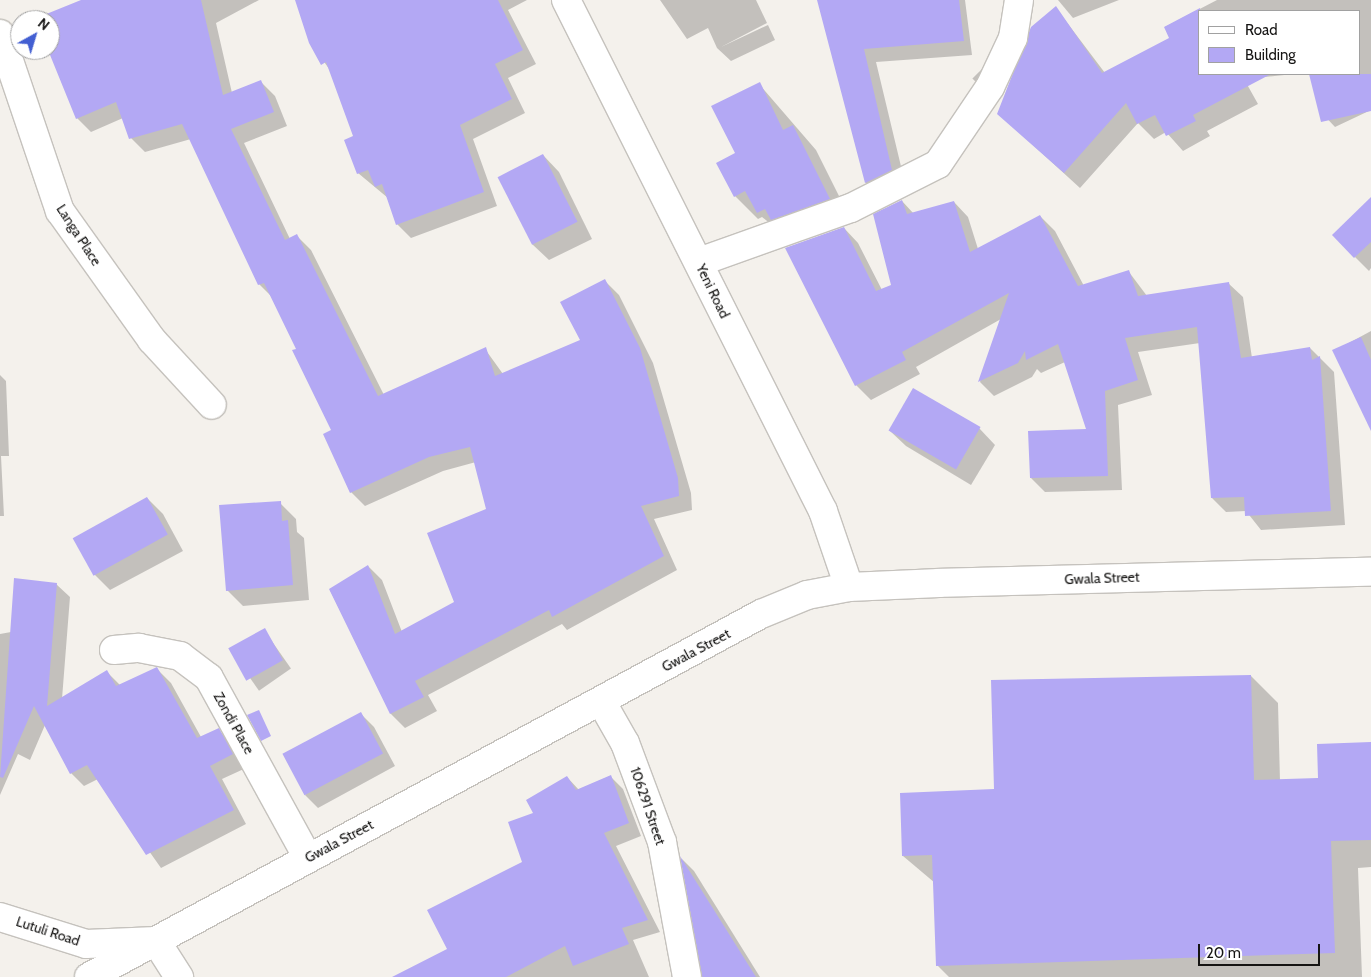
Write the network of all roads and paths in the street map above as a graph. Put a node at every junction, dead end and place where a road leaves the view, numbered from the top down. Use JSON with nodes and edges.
{"nodes":[{"id":1,"x":566,"y":0,"type":"edge"},
{"id":2,"x":1019,"y":0,"type":"edge"},
{"id":3,"x":0,"y":34,"type":"edge"},
{"id":4,"x":699,"y":262,"type":"junction"},
{"id":5,"x":212,"y":405,"type":"dead end"},
{"id":6,"x":1371,"y":572,"type":"edge"},
{"id":7,"x":849,"y":587,"type":"junction"},
{"id":8,"x":114,"y":650,"type":"dead end"},
{"id":9,"x":601,"y":701,"type":"junction"},
{"id":10,"x":308,"y":858,"type":"junction"},
{"id":11,"x":0,"y":917,"type":"edge"},
{"id":12,"x":156,"y":941,"type":"junction"},
{"id":13,"x":89,"y":977,"type":"edge"},
{"id":14,"x":179,"y":977,"type":"edge"},
{"id":15,"x":687,"y":977,"type":"edge"}],
"edges":[{"from":1,"to":4,"type":"street","name":"Yeni Road"},
{"from":2,"to":4,"type":"street"},
{"from":3,"to":5,"type":"street","name":"Langa Place"},
{"from":4,"to":7,"type":"street","name":"Yeni Road"},
{"from":6,"to":7,"type":"street","name":"Gwala Street"},
{"from":7,"to":9,"type":"street","name":"Gwala Street"},
{"from":8,"to":10,"type":"street","name":"Zondi Place"},
{"from":9,"to":10,"type":"street","name":"Gwala Street"},
{"from":9,"to":15,"type":"street","name":"106291 Street"},
{"from":10,"to":12,"type":"street","name":"Gwala Street"},
{"from":11,"to":12,"type":"street","name":"Lutuli Road"},
{"from":12,"to":13,"type":"street","name":"Gwala Street"},
{"from":12,"to":14,"type":"street"}]}
